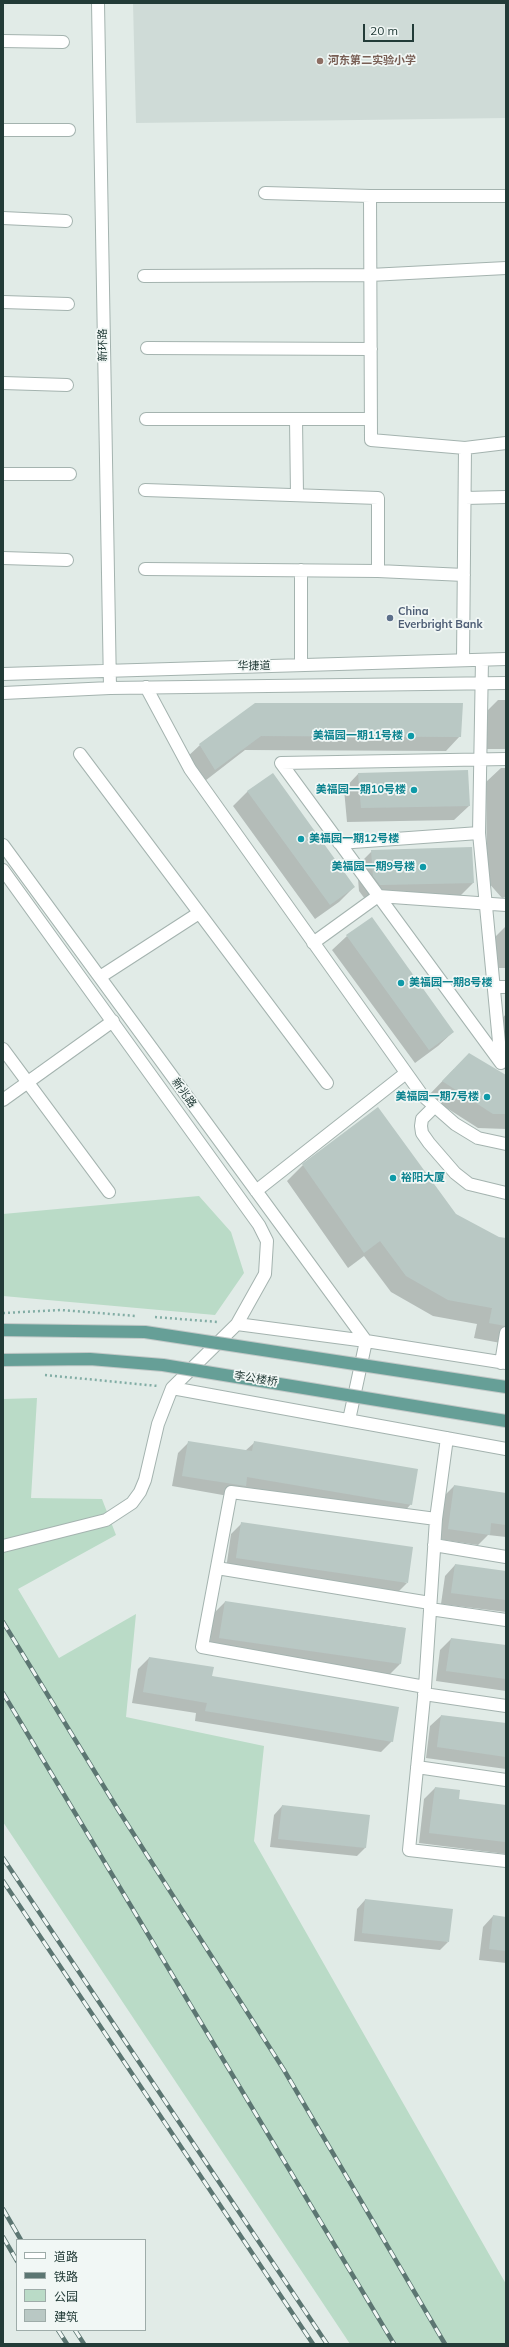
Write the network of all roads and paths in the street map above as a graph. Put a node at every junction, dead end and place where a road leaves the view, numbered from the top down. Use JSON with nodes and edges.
{"nodes":[{"id":1,"x":98,"y":3,"type":"edge"},
{"id":2,"x":3,"y":41,"type":"edge"},
{"id":3,"x":63,"y":42,"type":"dead end"},
{"id":4,"x":3,"y":130,"type":"edge"},
{"id":5,"x":69,"y":130,"type":"dead end"},
{"id":6,"x":265,"y":193,"type":"dead end"},
{"id":7,"x":370,"y":196,"type":"junction"},
{"id":8,"x":506,"y":196,"type":"edge"},
{"id":9,"x":3,"y":218,"type":"edge"},
{"id":10,"x":66,"y":221,"type":"dead end"},
{"id":11,"x":506,"y":268,"type":"edge"},
{"id":12,"x":370,"y":275,"type":"junction"},
{"id":13,"x":144,"y":276,"type":"dead end"},
{"id":14,"x":3,"y":302,"type":"edge"},
{"id":15,"x":68,"y":304,"type":"dead end"},
{"id":16,"x":147,"y":348,"type":"dead end"},
{"id":17,"x":371,"y":348,"type":"junction"},
{"id":18,"x":3,"y":382,"type":"edge"},
{"id":19,"x":66,"y":385,"type":"dead end"},
{"id":20,"x":146,"y":419,"type":"dead end"},
{"id":21,"x":296,"y":419,"type":"junction"},
{"id":22,"x":371,"y":419,"type":"junction"},
{"id":23,"x":506,"y":443,"type":"edge"},
{"id":24,"x":465,"y":448,"type":"junction"},
{"id":25,"x":3,"y":474,"type":"edge"},
{"id":26,"x":70,"y":474,"type":"dead end"},
{"id":27,"x":144,"y":490,"type":"dead end"},
{"id":28,"x":297,"y":496,"type":"junction"},
{"id":29,"x":506,"y":497,"type":"edge"},
{"id":30,"x":465,"y":498,"type":"junction"},
{"id":31,"x":3,"y":558,"type":"edge"},
{"id":32,"x":67,"y":560,"type":"dead end"},
{"id":33,"x":145,"y":569,"type":"dead end"},
{"id":34,"x":300,"y":570,"type":"junction"},
{"id":35,"x":378,"y":571,"type":"junction"},
{"id":36,"x":464,"y":575,"type":"junction"},
{"id":37,"x":506,"y":659,"type":"edge"},
{"id":38,"x":463,"y":660,"type":"junction"},
{"id":39,"x":482,"y":660,"type":"junction"},
{"id":40,"x":301,"y":664,"type":"junction"},
{"id":41,"x":108,"y":669,"type":"junction"},
{"id":42,"x":3,"y":674,"type":"edge"},
{"id":43,"x":506,"y":683,"type":"edge"},
{"id":44,"x":482,"y":684,"type":"junction"},
{"id":45,"x":146,"y":687,"type":"junction"},
{"id":46,"x":110,"y":688,"type":"junction"},
{"id":47,"x":3,"y":692,"type":"edge"},
{"id":48,"x":80,"y":754,"type":"dead end"},
{"id":49,"x":481,"y":758,"type":"junction"},
{"id":50,"x":506,"y":759,"type":"edge"},
{"id":51,"x":480,"y":833,"type":"junction"},
{"id":52,"x":339,"y":843,"type":"junction"},
{"id":53,"x":3,"y":845,"type":"edge"},
{"id":54,"x":3,"y":870,"type":"edge"},
{"id":55,"x":378,"y":896,"type":"junction"},
{"id":56,"x":486,"y":905,"type":"junction"},
{"id":57,"x":506,"y":905,"type":"edge"},
{"id":58,"x":199,"y":913,"type":"junction"},
{"id":59,"x":313,"y":943,"type":"junction"},
{"id":60,"x":100,"y":977,"type":"junction"},
{"id":61,"x":500,"y":987,"type":"edge"},
{"id":62,"x":113,"y":1021,"type":"junction"},
{"id":63,"x":3,"y":1049,"type":"edge"},
{"id":64,"x":503,"y":1063,"type":"edge"},
{"id":65,"x":406,"y":1073,"type":"junction"},
{"id":66,"x":28,"y":1082,"type":"junction"},
{"id":67,"x":327,"y":1083,"type":"dead end"},
{"id":68,"x":3,"y":1100,"type":"edge"},
{"id":69,"x":434,"y":1108,"type":"junction"},
{"id":70,"x":506,"y":1144,"type":"edge"},
{"id":71,"x":256,"y":1191,"type":"junction"},
{"id":72,"x":109,"y":1192,"type":"dead end"},
{"id":73,"x":506,"y":1193,"type":"edge"},
{"id":74,"x":237,"y":1324,"type":"junction"},
{"id":75,"x":3,"y":1330,"type":"edge"},
{"id":76,"x":506,"y":1333,"type":"edge"},
{"id":77,"x":366,"y":1341,"type":"junction"},
{"id":78,"x":3,"y":1360,"type":"edge"},
{"id":79,"x":504,"y":1363,"type":"edge"},
{"id":80,"x":38,"y":1375,"type":"dead end"},
{"id":81,"x":506,"y":1387,"type":"edge"},
{"id":82,"x":172,"y":1388,"type":"junction"},
{"id":83,"x":349,"y":1420,"type":"junction"},
{"id":84,"x":506,"y":1421,"type":"edge"},
{"id":85,"x":447,"y":1438,"type":"junction"},
{"id":86,"x":506,"y":1450,"type":"edge"},
{"id":87,"x":436,"y":1519,"type":"junction"},
{"id":88,"x":434,"y":1545,"type":"junction"},
{"id":89,"x":3,"y":1546,"type":"edge"},
{"id":90,"x":506,"y":1557,"type":"edge"},
{"id":91,"x":217,"y":1568,"type":"junction"},
{"id":92,"x":430,"y":1606,"type":"junction"},
{"id":93,"x":506,"y":1620,"type":"edge"},
{"id":94,"x":425,"y":1690,"type":"junction"},
{"id":95,"x":506,"y":1706,"type":"edge"},
{"id":96,"x":417,"y":1767,"type":"junction"},
{"id":97,"x":506,"y":1780,"type":"edge"},
{"id":98,"x":506,"y":1861,"type":"edge"}],
"edges":[{"from":1,"to":41,"type":"street","name":"新环路"},
{"from":2,"to":3,"type":"street"},
{"from":4,"to":5,"type":"street"},
{"from":6,"to":7,"type":"street"},
{"from":7,"to":8,"type":"street"},
{"from":7,"to":12,"type":"street"},
{"from":9,"to":10,"type":"street"},
{"from":11,"to":12,"type":"street"},
{"from":12,"to":13,"type":"street"},
{"from":12,"to":17,"type":"street"},
{"from":14,"to":15,"type":"street"},
{"from":16,"to":17,"type":"street"},
{"from":17,"to":22,"type":"street"},
{"from":18,"to":19,"type":"street"},
{"from":20,"to":21,"type":"street"},
{"from":21,"to":22,"type":"street"},
{"from":21,"to":28,"type":"street"},
{"from":22,"to":24,"type":"street"},
{"from":23,"to":24,"type":"street"},
{"from":24,"to":30,"type":"street"},
{"from":25,"to":26,"type":"street"},
{"from":27,"to":28,"type":"street"},
{"from":28,"to":35,"type":"street"},
{"from":29,"to":30,"type":"street"},
{"from":30,"to":36,"type":"street"},
{"from":31,"to":32,"type":"street"},
{"from":33,"to":34,"type":"street"},
{"from":34,"to":35,"type":"street"},
{"from":34,"to":40,"type":"street"},
{"from":35,"to":36,"type":"street"},
{"from":36,"to":38,"type":"street"},
{"from":37,"to":39,"type":"street","name":"华捷道"},
{"from":38,"to":39,"type":"street","name":"华捷道"},
{"from":38,"to":40,"type":"street","name":"华捷道"},
{"from":39,"to":44,"type":"street"},
{"from":40,"to":41,"type":"street","name":"华捷道"},
{"from":41,"to":42,"type":"street","name":"华捷道"},
{"from":41,"to":46,"type":"street","name":"新环路"},
{"from":43,"to":44,"type":"street","name":"华捷道"},
{"from":44,"to":45,"type":"street","name":"华捷道"},
{"from":44,"to":49,"type":"street"},
{"from":45,"to":46,"type":"street","name":"华捷道"},
{"from":45,"to":59,"type":"street"},
{"from":46,"to":47,"type":"street","name":"华捷道"},
{"from":48,"to":58,"type":"street"},
{"from":49,"to":50,"type":"street"},
{"from":49,"to":51,"type":"street"},
{"from":49,"to":52,"type":"street"},
{"from":51,"to":52,"type":"street"},
{"from":51,"to":56,"type":"street"},
{"from":52,"to":55,"type":"street"},
{"from":53,"to":60,"type":"street","name":"新兆路"},
{"from":54,"to":62,"type":"street","name":"新兆路"},
{"from":55,"to":56,"type":"street"},
{"from":55,"to":59,"type":"street"},
{"from":55,"to":64,"type":"street"},
{"from":56,"to":57,"type":"street"},
{"from":56,"to":61,"type":"street"},
{"from":58,"to":60,"type":"street"},
{"from":58,"to":67,"type":"street"},
{"from":59,"to":65,"type":"street"},
{"from":60,"to":71,"type":"street","name":"新兆路"},
{"from":61,"to":64,"type":"street"},
{"from":62,"to":66,"type":"street"},
{"from":62,"to":74,"type":"street","name":"新兆路"},
{"from":63,"to":66,"type":"street"},
{"from":65,"to":69,"type":"street"},
{"from":65,"to":71,"type":"street"},
{"from":66,"to":68,"type":"street"},
{"from":66,"to":72,"type":"street"},
{"from":69,"to":70,"type":"street"},
{"from":69,"to":73,"type":"street"},
{"from":71,"to":77,"type":"street","name":"新兆路"},
{"from":74,"to":77,"type":"street"},
{"from":74,"to":82,"type":"street","name":"新兆路"},
{"from":75,"to":81,"type":"main road","bridge":true},
{"from":76,"to":79,"type":"street"},
{"from":77,"to":79,"type":"street"},
{"from":77,"to":83,"type":"street"},
{"from":78,"to":84,"type":"main road","name":"李公楼桥","bridge":true},
{"from":80,"to":82,"type":"path"},
{"from":82,"to":83,"type":"street"},
{"from":82,"to":89,"type":"street"},
{"from":83,"to":85,"type":"street"},
{"from":85,"to":86,"type":"street"},
{"from":85,"to":87,"type":"street"},
{"from":87,"to":88,"type":"street"},
{"from":87,"to":91,"type":"street"},
{"from":88,"to":90,"type":"street"},
{"from":88,"to":92,"type":"street"},
{"from":91,"to":92,"type":"street"},
{"from":91,"to":94,"type":"street"},
{"from":92,"to":93,"type":"street"},
{"from":92,"to":94,"type":"street"},
{"from":94,"to":95,"type":"street"},
{"from":94,"to":96,"type":"street"},
{"from":96,"to":97,"type":"street"},
{"from":96,"to":98,"type":"street"}]}
